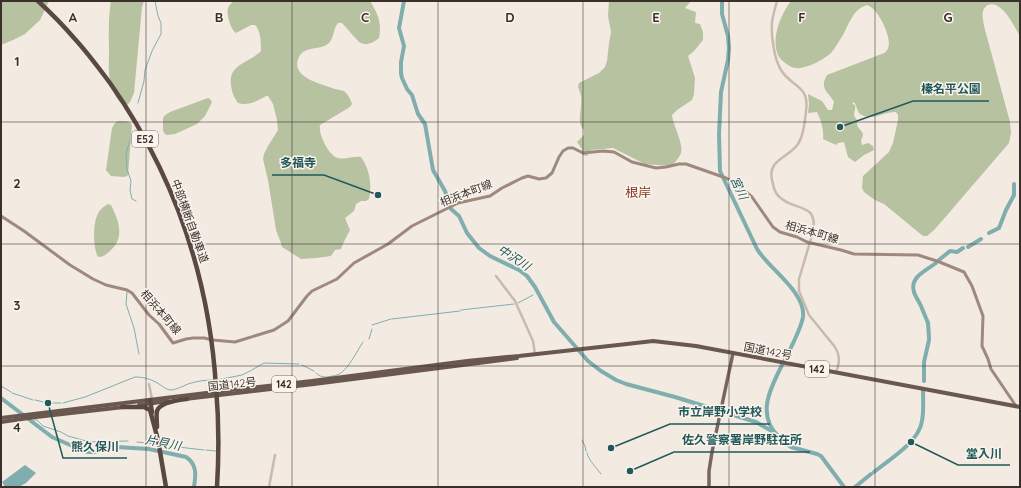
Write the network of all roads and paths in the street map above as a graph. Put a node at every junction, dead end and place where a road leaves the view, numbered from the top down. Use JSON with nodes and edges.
{"nodes":[{"id":1,"x":38,"y":1,"type":"edge"},
{"id":2,"x":777,"y":1,"type":"edge"},
{"id":3,"x":1,"y":216,"type":"edge"},
{"id":4,"x":810,"y":242,"type":"junction"},
{"id":5,"x":496,"y":276,"type":"dead end"},
{"id":6,"x":733,"y":353,"type":"junction"},
{"id":7,"x":535,"y":354,"type":"junction"},
{"id":8,"x":835,"y":372,"type":"junction"},
{"id":9,"x":149,"y":384,"type":"dead end"},
{"id":10,"x":187,"y":399,"type":"junction"},
{"id":11,"x":152,"y":401,"type":"junction"},
{"id":12,"x":122,"y":407,"type":"junction"},
{"id":13,"x":1018,"y":407,"type":"edge"},
{"id":14,"x":34,"y":416,"type":"junction"},
{"id":15,"x":23,"y":417,"type":"junction"},
{"id":16,"x":1,"y":418,"type":"edge"},
{"id":17,"x":1,"y":422,"type":"edge"},
{"id":18,"x":156,"y":423,"type":"junction"},
{"id":19,"x":275,"y":455,"type":"dead end"},
{"id":20,"x":166,"y":487,"type":"edge"},
{"id":21,"x":217,"y":487,"type":"edge"},
{"id":22,"x":269,"y":487,"type":"edge"},
{"id":23,"x":709,"y":487,"type":"edge"}],
"edges":[{"from":1,"to":21,"type":"highway","name":"中部横断自動車道","number":"E52"},
{"from":2,"to":4,"type":"street"},
{"from":3,"to":4,"type":"main road","name":"相浜本町線"},
{"from":4,"to":8,"type":"street"},
{"from":4,"to":13,"type":"main road","name":"相浜本町線"},
{"from":5,"to":7,"type":"street"},
{"from":6,"to":7,"type":"highway","name":"国道142号","number":"142"},
{"from":6,"to":8,"type":"highway","name":"国道142号","number":"142"},
{"from":6,"to":23,"type":"main road"},
{"from":7,"to":10,"type":"highway","name":"国道142号","number":"142"},
{"from":7,"to":11,"type":"highway","name":"国道142号","number":"142"},
{"from":8,"to":13,"type":"highway","name":"国道142号","number":"142"},
{"from":9,"to":11,"type":"street"},
{"from":10,"to":11,"type":"highway","name":"国道142号","number":"142"},
{"from":10,"to":18,"type":"highway"},
{"from":11,"to":12,"type":"highway","name":"国道142号","number":"142"},
{"from":11,"to":14,"type":"highway","name":"国道142号","number":"142"},
{"from":11,"to":18,"type":"highway"},
{"from":12,"to":14,"type":"highway","name":"国道142号","number":"142"},
{"from":12,"to":18,"type":"highway"},
{"from":14,"to":15,"type":"highway","name":"国道142号","number":"142"},
{"from":15,"to":16,"type":"highway","name":"国道142号","number":"142"},
{"from":15,"to":17,"type":"highway","name":"国道142号","number":"142"},
{"from":18,"to":20,"type":"highway"},
{"from":19,"to":22,"type":"street"}]}
